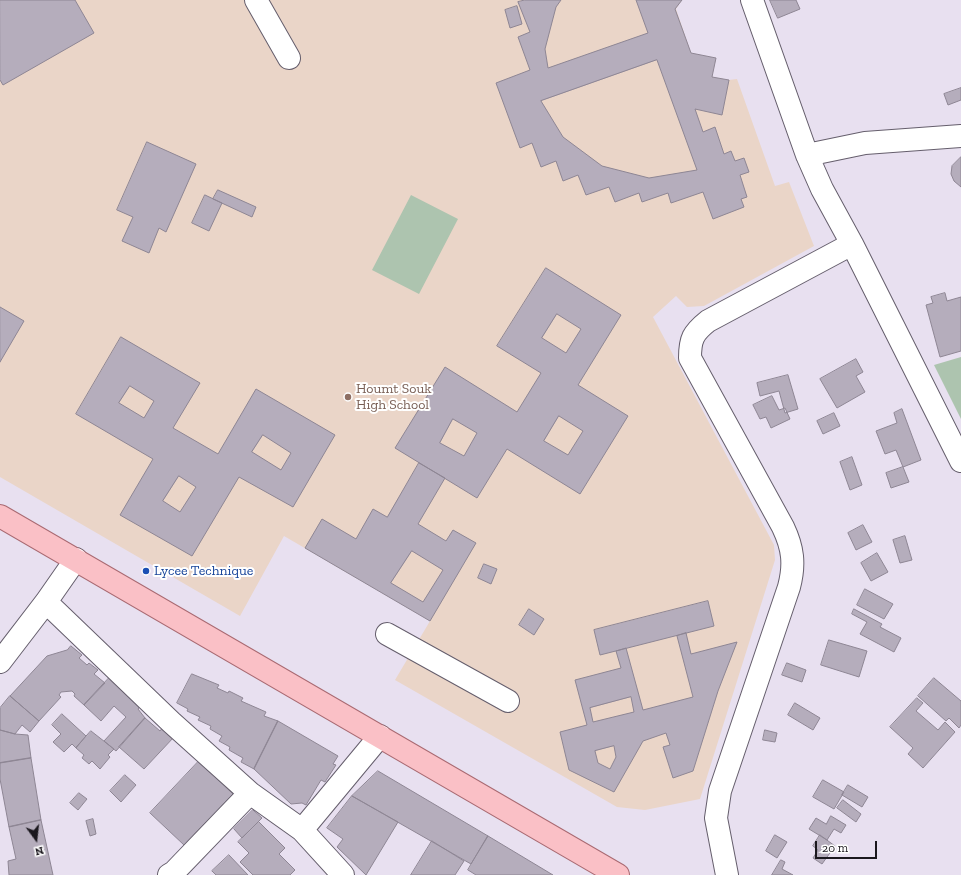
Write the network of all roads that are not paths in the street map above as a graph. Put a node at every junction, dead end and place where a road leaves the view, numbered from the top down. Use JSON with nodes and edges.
{"nodes":[{"id":1,"x":256,"y":0,"type":"edge"},
{"id":2,"x":752,"y":0,"type":"edge"},
{"id":3,"x":289,"y":58,"type":"dead end"},
{"id":4,"x":961,"y":136,"type":"edge"},
{"id":5,"x":807,"y":155,"type":"junction"},
{"id":6,"x":852,"y":244,"type":"junction"},
{"id":7,"x":961,"y":461,"type":"edge"},
{"id":8,"x":0,"y":516,"type":"edge"},
{"id":9,"x":76,"y":559,"type":"junction"},
{"id":10,"x":46,"y":602,"type":"junction"},
{"id":11,"x":387,"y":634,"type":"dead end"},
{"id":12,"x":0,"y":662,"type":"edge"},
{"id":13,"x":508,"y":701,"type":"dead end"},
{"id":14,"x":380,"y":736,"type":"junction"},
{"id":15,"x":250,"y":793,"type":"junction"},
{"id":16,"x":302,"y":830,"type":"junction"},
{"id":17,"x":169,"y":875,"type":"edge"},
{"id":18,"x":343,"y":875,"type":"edge"},
{"id":19,"x":618,"y":875,"type":"edge"},
{"id":20,"x":727,"y":875,"type":"edge"}],
"edges":[{"from":1,"to":3,"type":"street"},
{"from":2,"to":5,"type":"street"},
{"from":4,"to":5,"type":"street"},
{"from":5,"to":6,"type":"street"},
{"from":6,"to":7,"type":"street"},
{"from":6,"to":20,"type":"street"},
{"from":8,"to":9,"type":"main road"},
{"from":9,"to":10,"type":"street"},
{"from":9,"to":14,"type":"main road"},
{"from":10,"to":12,"type":"street"},
{"from":10,"to":15,"type":"street"},
{"from":11,"to":13,"type":"street"},
{"from":14,"to":16,"type":"street"},
{"from":14,"to":19,"type":"main road"},
{"from":15,"to":16,"type":"street"},
{"from":15,"to":17,"type":"street"},
{"from":16,"to":18,"type":"street"}]}
